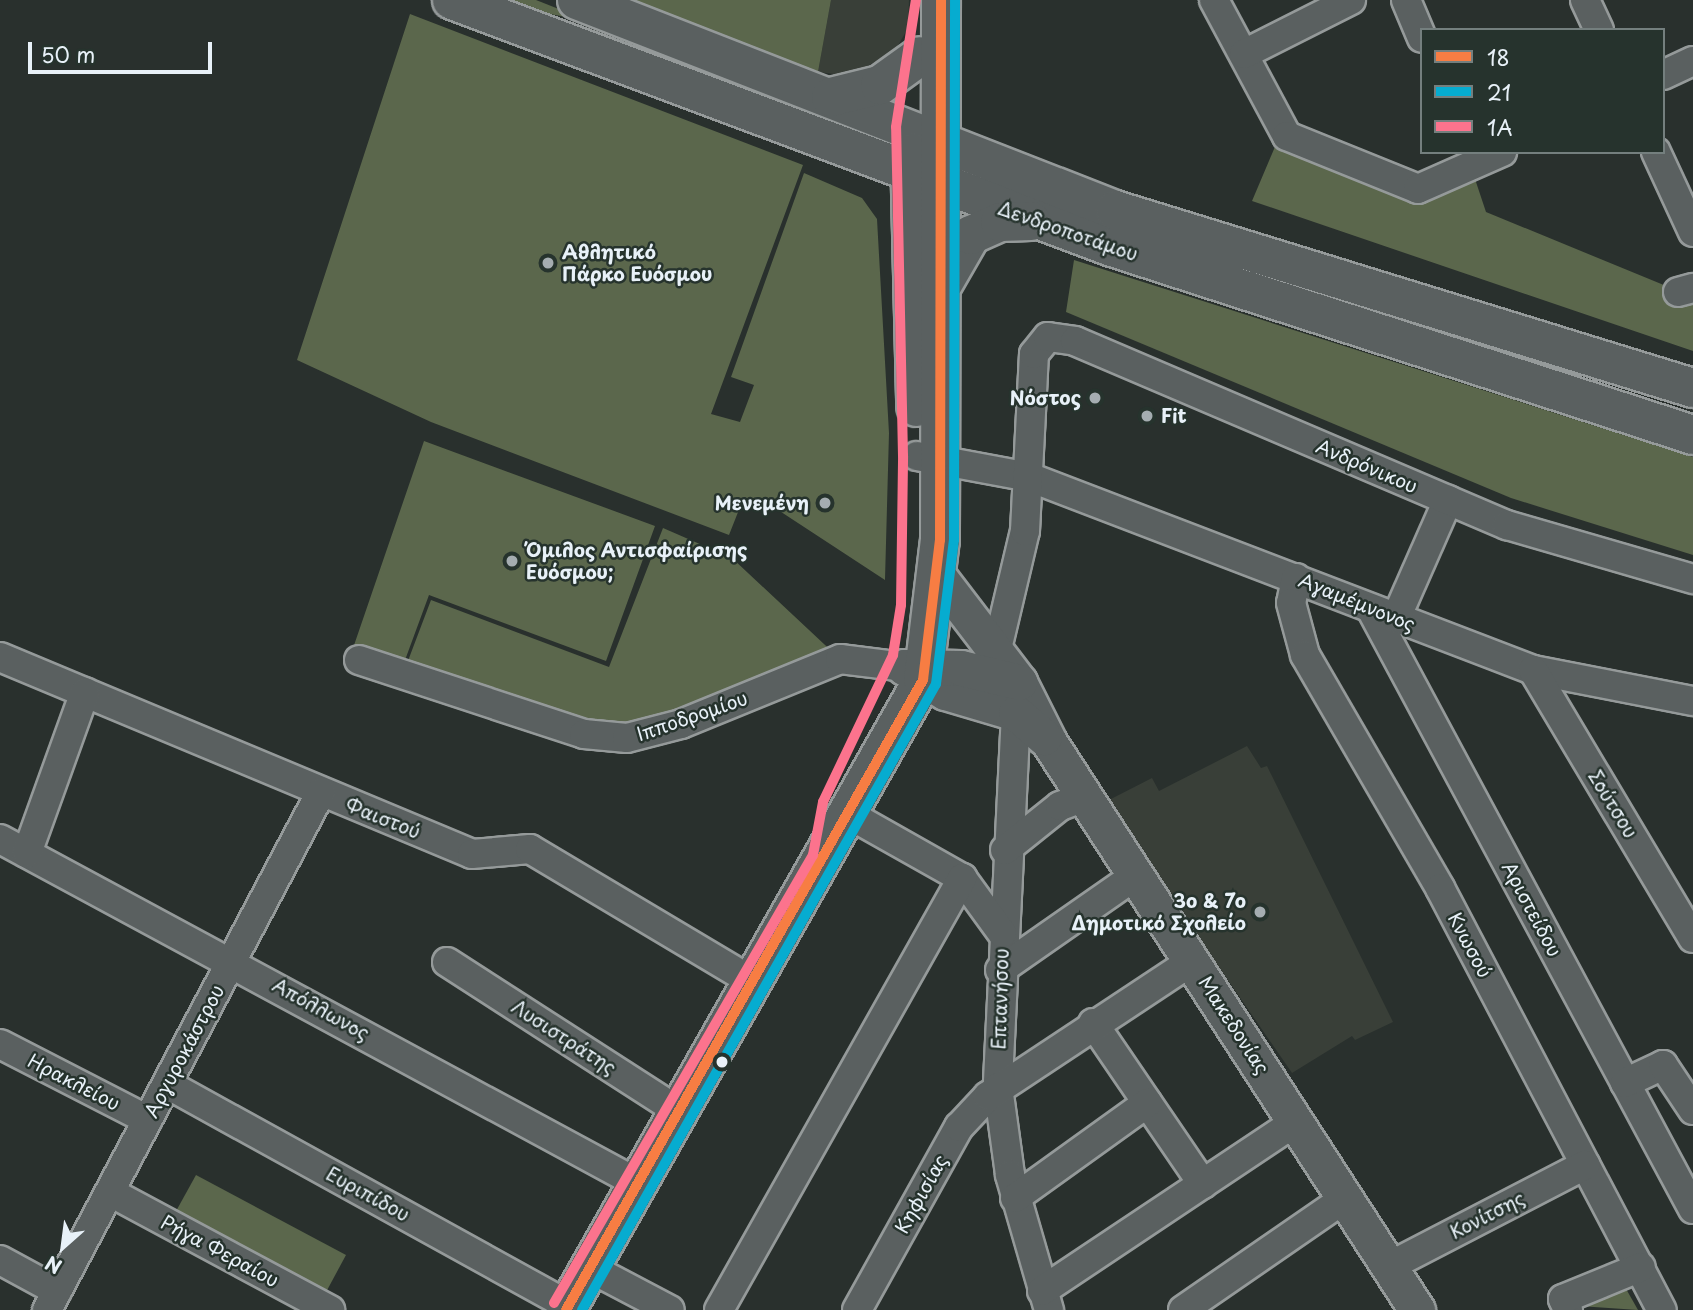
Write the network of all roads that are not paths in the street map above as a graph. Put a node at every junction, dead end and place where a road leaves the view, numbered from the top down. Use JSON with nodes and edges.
{"nodes":[{"id":1,"x":452,"y":0,"type":"edge"},
{"id":2,"x":577,"y":0,"type":"edge"},
{"id":3,"x":930,"y":0,"type":"edge"},
{"id":4,"x":941,"y":0,"type":"edge"},
{"id":5,"x":1214,"y":0,"type":"edge"},
{"id":6,"x":1351,"y":0,"type":"edge"},
{"id":7,"x":1406,"y":0,"type":"edge"},
{"id":8,"x":1585,"y":0,"type":"edge"},
{"id":9,"x":1598,"y":28,"type":"edge"},
{"id":10,"x":1420,"y":33,"type":"edge"},
{"id":11,"x":1244,"y":54,"type":"junction"},
{"id":12,"x":920,"y":56,"type":"junction"},
{"id":13,"x":1693,"y":61,"type":"edge"},
{"id":14,"x":1665,"y":74,"type":"edge"},
{"id":15,"x":831,"y":97,"type":"junction"},
{"id":16,"x":926,"y":135,"type":"junction"},
{"id":17,"x":1494,"y":154,"type":"edge"},
{"id":18,"x":1657,"y":154,"type":"edge"},
{"id":19,"x":1473,"y":159,"type":"edge"},
{"id":20,"x":925,"y":181,"type":"junction"},
{"id":21,"x":1045,"y":223,"type":"junction"},
{"id":22,"x":1693,"y":232,"type":"edge"},
{"id":23,"x":941,"y":298,"type":"junction"},
{"id":24,"x":1693,"y":388,"type":"edge"},
{"id":25,"x":1693,"y":435,"type":"edge"},
{"id":26,"x":928,"y":457,"type":"junction"},
{"id":27,"x":1029,"y":477,"type":"junction"},
{"id":28,"x":1448,"y":500,"type":"junction"},
{"id":29,"x":938,"y":576,"type":"junction"},
{"id":30,"x":1296,"y":578,"type":"junction"},
{"id":31,"x":1693,"y":579,"type":"edge"},
{"id":32,"x":1384,"y":614,"type":"junction"},
{"id":33,"x":997,"y":649,"type":"junction"},
{"id":34,"x":0,"y":657,"type":"edge"},
{"id":35,"x":359,"y":660,"type":"dead end"},
{"id":36,"x":1533,"y":670,"type":"junction"},
{"id":37,"x":918,"y":671,"type":"junction"},
{"id":38,"x":85,"y":692,"type":"junction"},
{"id":39,"x":1018,"y":698,"type":"junction"},
{"id":40,"x":1693,"y":701,"type":"edge"},
{"id":41,"x":321,"y":792,"type":"junction"},
{"id":42,"x":1085,"y":797,"type":"junction"},
{"id":43,"x":850,"y":816,"type":"junction"},
{"id":44,"x":0,"y":839,"type":"edge"},
{"id":45,"x":1005,"y":850,"type":"junction"},
{"id":46,"x":27,"y":853,"type":"junction"},
{"id":47,"x":826,"y":860,"type":"junction"},
{"id":48,"x":1136,"y":875,"type":"junction"},
{"id":49,"x":962,"y":878,"type":"junction"},
{"id":50,"x":1002,"y":933,"type":"junction"},
{"id":51,"x":1693,"y":938,"type":"edge"},
{"id":52,"x":232,"y":960,"type":"junction"},
{"id":53,"x":1192,"y":961,"type":"junction"},
{"id":54,"x":447,"y":962,"type":"dead end"},
{"id":55,"x":1000,"y":971,"type":"junction"},
{"id":56,"x":755,"y":983,"type":"junction"},
{"id":57,"x":1093,"y":1023,"type":"junction"},
{"id":58,"x":0,"y":1044,"type":"edge"},
{"id":59,"x":1625,"y":1083,"type":"junction"},
{"id":60,"x":167,"y":1084,"type":"junction"},
{"id":61,"x":998,"y":1087,"type":"junction"},
{"id":62,"x":1147,"y":1103,"type":"junction"},
{"id":63,"x":1693,"y":1110,"type":"edge"},
{"id":64,"x":680,"y":1112,"type":"junction"},
{"id":65,"x":148,"y":1120,"type":"junction"},
{"id":66,"x":1297,"y":1121,"type":"junction"},
{"id":67,"x":1585,"y":1165,"type":"junction"},
{"id":68,"x":639,"y":1184,"type":"junction"},
{"id":69,"x":1202,"y":1184,"type":"junction"},
{"id":70,"x":110,"y":1192,"type":"junction"},
{"id":71,"x":1347,"y":1197,"type":"junction"},
{"id":72,"x":1015,"y":1198,"type":"junction"},
{"id":73,"x":1693,"y":1209,"type":"edge"},
{"id":74,"x":0,"y":1260,"type":"edge"},
{"id":75,"x":1390,"y":1266,"type":"junction"},
{"id":76,"x":590,"y":1268,"type":"junction"},
{"id":77,"x":1641,"y":1268,"type":"junction"},
{"id":78,"x":52,"y":1300,"type":"edge"},
{"id":79,"x":1046,"y":1300,"type":"edge"},
{"id":80,"x":567,"y":1308,"type":"edge"},
{"id":81,"x":330,"y":1310,"type":"edge"},
{"id":82,"x":670,"y":1310,"type":"edge"},
{"id":83,"x":719,"y":1310,"type":"edge"},
{"id":84,"x":857,"y":1310,"type":"edge"},
{"id":85,"x":1183,"y":1310,"type":"edge"},
{"id":86,"x":1417,"y":1310,"type":"edge"},
{"id":87,"x":1569,"y":1310,"type":"edge"},
{"id":88,"x":1662,"y":1310,"type":"edge"}],
"edges":[{"from":1,"to":20,"type":"main road","name":"Δενδροποτάμου"},
{"from":2,"to":15,"type":"main road","name":"Δενδροποτάμου"},
{"from":3,"to":12,"type":"main road"},
{"from":4,"to":16,"type":"main road"},
{"from":5,"to":11,"type":"street"},
{"from":6,"to":11,"type":"street"},
{"from":7,"to":10,"type":"street"},
{"from":8,"to":9,"type":"street"},
{"from":11,"to":19,"type":"street"},
{"from":12,"to":15,"type":"main road"},
{"from":12,"to":16,"type":"main road"},
{"from":13,"to":14,"type":"street"},
{"from":15,"to":16,"type":"main road","name":"Δενδροποτάμου"},
{"from":16,"to":20,"type":"main road"},
{"from":16,"to":24,"type":"main road","name":"Δενδροποτάμου"},
{"from":17,"to":19,"type":"street"},
{"from":18,"to":22,"type":"street"},
{"from":20,"to":21,"type":"main road","name":"Δενδροποτάμου"},
{"from":20,"to":23,"type":"main road"},
{"from":20,"to":26,"type":"main road"},
{"from":21,"to":23,"type":"main road"},
{"from":21,"to":25,"type":"main road","name":"Δενδροποτάμου"},
{"from":23,"to":26,"type":"main road"},
{"from":26,"to":27,"type":"street","name":"Αγαμέμνονος"},
{"from":26,"to":29,"type":"main road"},
{"from":26,"to":37,"type":"main road"},
{"from":27,"to":28,"type":"street","name":"Ανδρόνικου"},
{"from":27,"to":30,"type":"street","name":"Αγαμέμνονος"},
{"from":27,"to":33,"type":"street"},
{"from":28,"to":31,"type":"street","name":"Ανδρόνικου"},
{"from":28,"to":32,"type":"street"},
{"from":29,"to":33,"type":"street","name":"Μακεδονίας"},
{"from":29,"to":37,"type":"main road"},
{"from":30,"to":32,"type":"street","name":"Αγαμέμνονος"},
{"from":30,"to":67,"type":"street","name":"Κνωσού"},
{"from":32,"to":36,"type":"street","name":"Αγαμέμνονος"},
{"from":32,"to":59,"type":"street","name":"Αριστείδου"},
{"from":33,"to":39,"type":"street","name":"Μακεδονίας"},
{"from":34,"to":38,"type":"street","name":"Φαιστού"},
{"from":35,"to":37,"type":"street","name":"Ιπποδρομίου"},
{"from":36,"to":40,"type":"street","name":"Αγαμέμνονος"},
{"from":36,"to":51,"type":"street","name":"Σούτσου"},
{"from":37,"to":39,"type":"street"},
{"from":37,"to":43,"type":"main road"},
{"from":37,"to":47,"type":"main road"},
{"from":38,"to":41,"type":"street","name":"Φαιστού"},
{"from":38,"to":46,"type":"street"},
{"from":39,"to":42,"type":"street","name":"Μακεδονίας"},
{"from":39,"to":45,"type":"street","name":"Επτανήσου"},
{"from":41,"to":52,"type":"street","name":"Αργυροκάστρου"},
{"from":41,"to":56,"type":"street","name":"Φαιστού"},
{"from":42,"to":45,"type":"street"},
{"from":42,"to":48,"type":"street","name":"Μακεδονίας"},
{"from":43,"to":47,"type":"main road"},
{"from":43,"to":49,"type":"street"},
{"from":44,"to":46,"type":"street","name":"Απόλλωνος"},
{"from":45,"to":50,"type":"street","name":"Επτανήσου"},
{"from":46,"to":52,"type":"street","name":"Απόλλωνος"},
{"from":47,"to":56,"type":"main road"},
{"from":48,"to":53,"type":"street","name":"Μακεδονίας"},
{"from":48,"to":55,"type":"street"},
{"from":49,"to":50,"type":"street"},
{"from":49,"to":83,"type":"street"},
{"from":50,"to":55,"type":"street","name":"Επτανήσου"},
{"from":52,"to":60,"type":"street","name":"Αργυροκάστρου"},
{"from":52,"to":68,"type":"street","name":"Απόλλωνος"},
{"from":53,"to":57,"type":"street","name":"Κηφισίας"},
{"from":53,"to":66,"type":"street","name":"Μακεδονίας"},
{"from":54,"to":64,"type":"street","name":"Λυσιστράτης"},
{"from":55,"to":61,"type":"street","name":"Επτανήσου"},
{"from":56,"to":64,"type":"main road"},
{"from":57,"to":61,"type":"street","name":"Κηφισίας"},
{"from":57,"to":62,"type":"street"},
{"from":58,"to":65,"type":"street","name":"Ηρακλείου"},
{"from":59,"to":63,"type":"street"},
{"from":59,"to":73,"type":"street","name":"Αριστείδου"},
{"from":60,"to":65,"type":"street","name":"Αργυροκάστρου"},
{"from":60,"to":80,"type":"street","name":"Ευριπίδου"},
{"from":61,"to":72,"type":"street","name":"Επτανήσου"},
{"from":61,"to":84,"type":"street","name":"Κηφισίας"},
{"from":62,"to":69,"type":"street"},
{"from":62,"to":72,"type":"street"},
{"from":64,"to":68,"type":"main road"},
{"from":65,"to":70,"type":"street","name":"Αργυροκάστρου"},
{"from":66,"to":69,"type":"street"},
{"from":66,"to":71,"type":"street","name":"Μακεδονίας"},
{"from":67,"to":75,"type":"street","name":"Κονίτσης"},
{"from":67,"to":77,"type":"street","name":"Κνωσού"},
{"from":68,"to":76,"type":"main road"},
{"from":69,"to":79,"type":"street"},
{"from":70,"to":78,"type":"street","name":"Αργυροκάστρου"},
{"from":70,"to":81,"type":"street","name":"Ρήγα Φεραίου"},
{"from":71,"to":75,"type":"street","name":"Μακεδονίας"},
{"from":71,"to":85,"type":"street"},
{"from":72,"to":79,"type":"street","name":"Επτανήσου"},
{"from":74,"to":78,"type":"street"},
{"from":75,"to":86,"type":"street","name":"Μακεδονίας"},
{"from":76,"to":80,"type":"main road"},
{"from":76,"to":82,"type":"street"},
{"from":77,"to":87,"type":"street"},
{"from":77,"to":88,"type":"street","name":"Κνωσού"}]}
